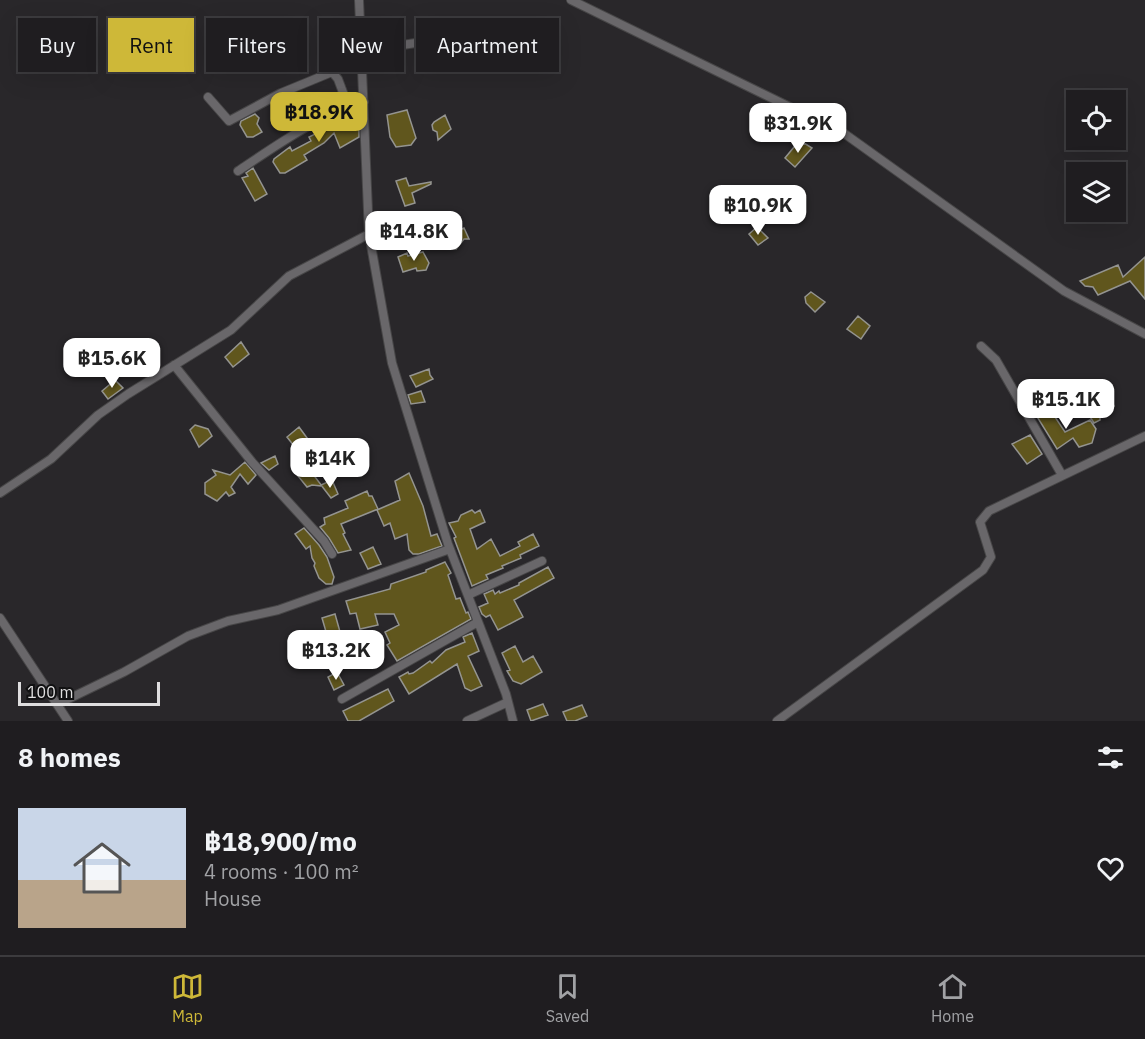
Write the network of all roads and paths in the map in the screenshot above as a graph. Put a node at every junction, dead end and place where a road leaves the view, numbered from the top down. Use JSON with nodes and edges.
{"nodes":[{"id":1,"x":360,"y":0,"type":"edge"},
{"id":2,"x":571,"y":0,"type":"edge"},
{"id":3,"x":361,"y":18,"type":"edge"},
{"id":4,"x":363,"y":72,"type":"edge"},
{"id":5,"x":208,"y":97,"type":"dead end"},
{"id":6,"x":364,"y":102,"type":"junction"},
{"id":7,"x":348,"y":106,"type":"junction"},
{"id":8,"x":237,"y":171,"type":"dead end"},
{"id":9,"x":369,"y":234,"type":"junction"},
{"id":10,"x":1145,"y":334,"type":"edge"},
{"id":11,"x":981,"y":346,"type":"dead end"},
{"id":12,"x":174,"y":365,"type":"junction"},
{"id":13,"x":1145,"y":436,"type":"edge"},
{"id":14,"x":1062,"y":476,"type":"junction"},
{"id":15,"x":0,"y":493,"type":"edge"},
{"id":16,"x":450,"y":549,"type":"junction"},
{"id":17,"x":332,"y":554,"type":"dead end"},
{"id":18,"x":542,"y":561,"type":"dead end"},
{"id":19,"x":468,"y":595,"type":"junction"},
{"id":20,"x":0,"y":618,"type":"edge"},
{"id":21,"x":478,"y":622,"type":"junction"},
{"id":22,"x":342,"y":699,"type":"dead end"},
{"id":23,"x":508,"y":702,"type":"junction"},
{"id":24,"x":58,"y":704,"type":"junction"},
{"id":25,"x":68,"y":721,"type":"edge"},
{"id":26,"x":467,"y":721,"type":"edge"},
{"id":27,"x":513,"y":721,"type":"edge"},
{"id":28,"x":777,"y":721,"type":"edge"}],
"edges":[{"from":1,"to":3,"type":"street"},
{"from":2,"to":10,"type":"street"},
{"from":4,"to":6,"type":"street"},
{"from":5,"to":7,"type":"street"},
{"from":6,"to":7,"type":"street"},
{"from":6,"to":9,"type":"street"},
{"from":7,"to":8,"type":"street"},
{"from":9,"to":12,"type":"street"},
{"from":9,"to":16,"type":"street"},
{"from":11,"to":14,"type":"street"},
{"from":12,"to":15,"type":"street"},
{"from":12,"to":17,"type":"street"},
{"from":13,"to":14,"type":"street"},
{"from":14,"to":28,"type":"street"},
{"from":16,"to":19,"type":"street"},
{"from":16,"to":24,"type":"street"},
{"from":18,"to":19,"type":"street"},
{"from":19,"to":21,"type":"street"},
{"from":20,"to":24,"type":"street"},
{"from":21,"to":22,"type":"street"},
{"from":21,"to":23,"type":"street"},
{"from":23,"to":26,"type":"street"},
{"from":23,"to":27,"type":"street"},
{"from":24,"to":25,"type":"street"}]}
